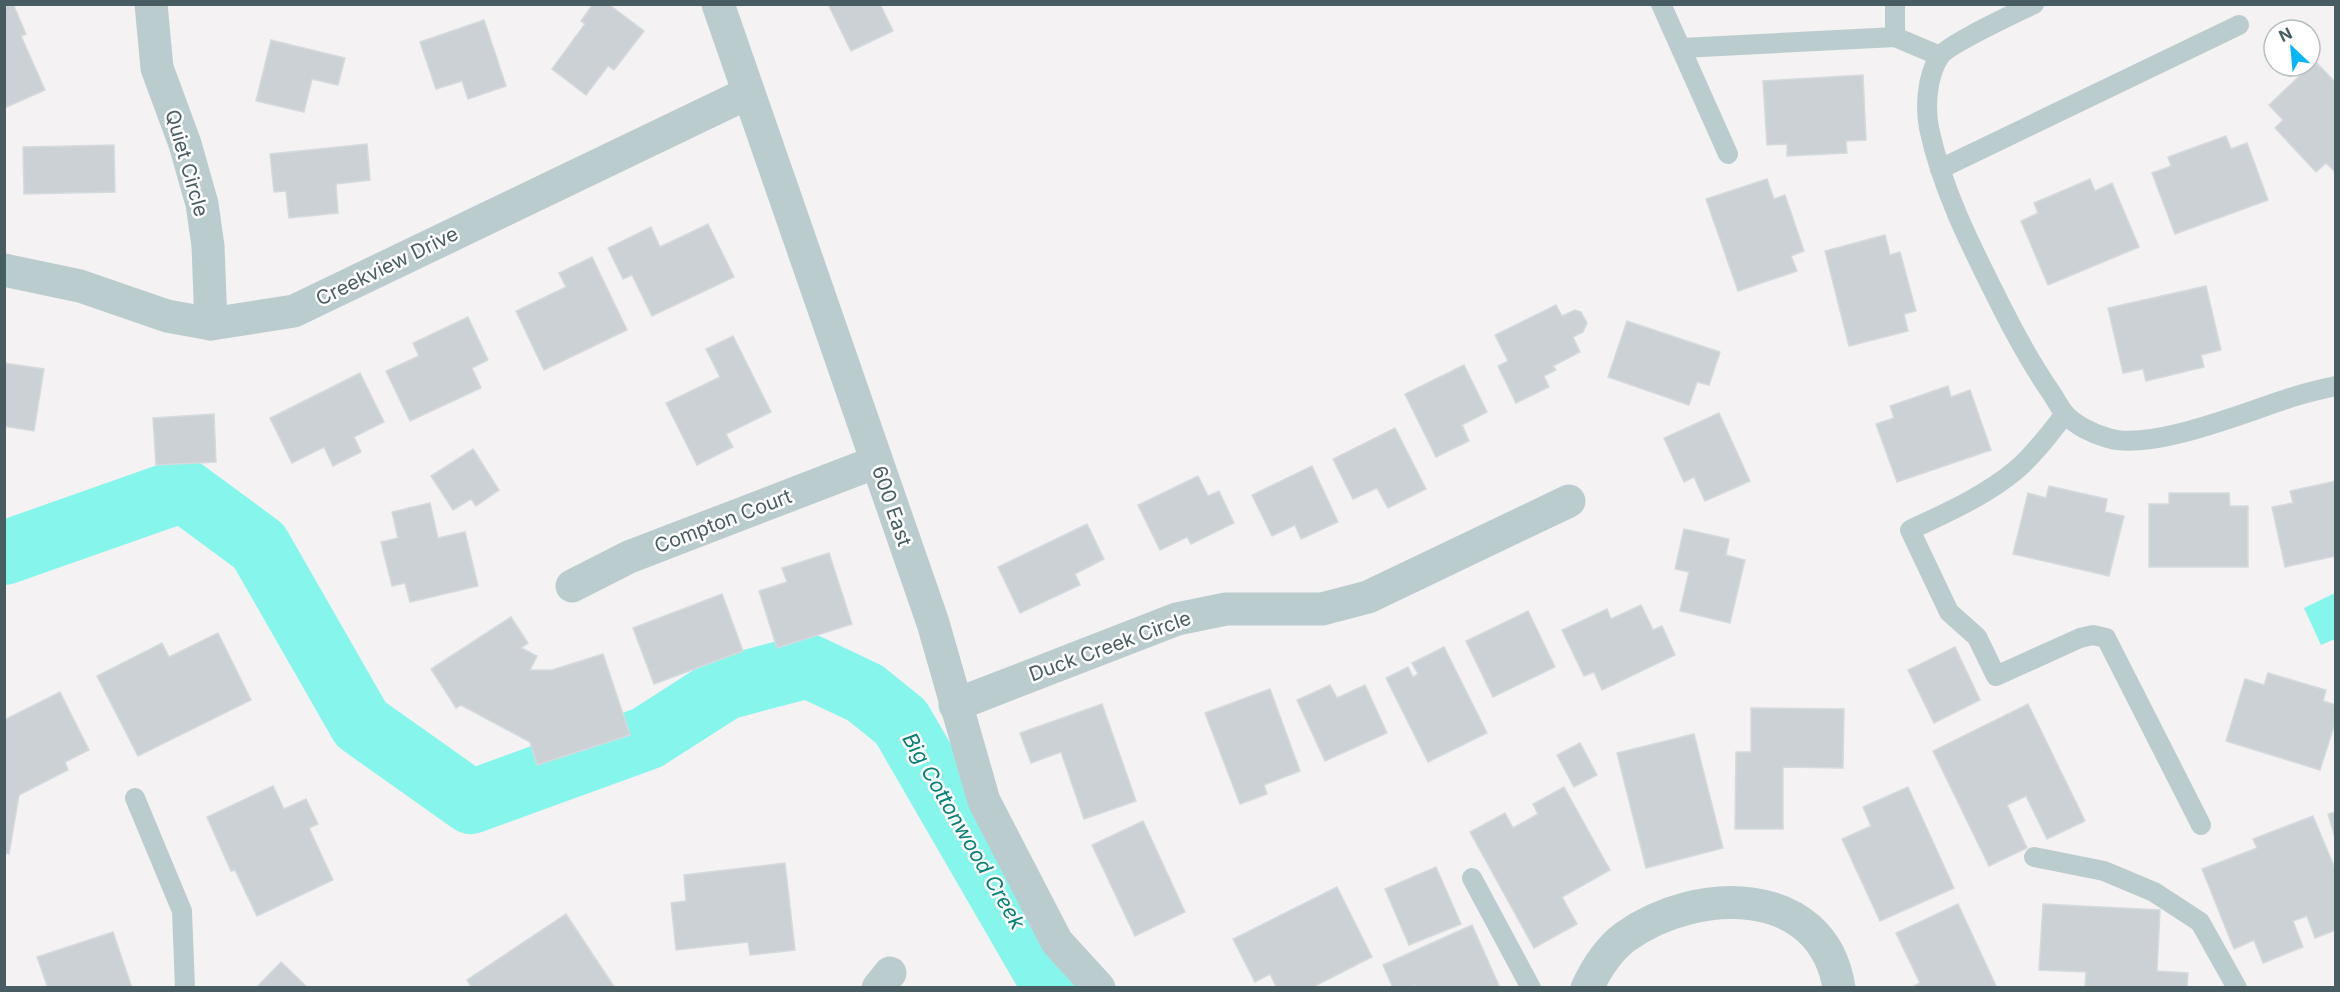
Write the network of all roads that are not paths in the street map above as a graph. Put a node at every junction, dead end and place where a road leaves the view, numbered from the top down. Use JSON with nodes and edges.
{"nodes":[{"id":1,"x":151,"y":4,"type":"edge"},
{"id":2,"x":718,"y":4,"type":"edge"},
{"id":3,"x":1661,"y":4,"type":"edge"},
{"id":4,"x":1895,"y":4,"type":"edge"},
{"id":5,"x":2034,"y":4,"type":"edge"},
{"id":6,"x":2239,"y":25,"type":"dead end"},
{"id":7,"x":1895,"y":37,"type":"junction"},
{"id":8,"x":1682,"y":48,"type":"junction"},
{"id":9,"x":1940,"y":56,"type":"junction"},
{"id":10,"x":748,"y":93,"type":"junction"},
{"id":11,"x":1728,"y":154,"type":"dead end"},
{"id":12,"x":1940,"y":169,"type":"junction"},
{"id":13,"x":4,"y":270,"type":"edge"},
{"id":14,"x":211,"y":324,"type":"junction"},
{"id":15,"x":2336,"y":386,"type":"edge"},
{"id":16,"x":2065,"y":414,"type":"junction"},
{"id":17,"x":876,"y":462,"type":"junction"},
{"id":18,"x":1569,"y":501,"type":"dead end"},
{"id":19,"x":572,"y":586,"type":"dead end"},
{"id":20,"x":955,"y":705,"type":"junction"},
{"id":21,"x":135,"y":798,"type":"dead end"},
{"id":22,"x":2201,"y":825,"type":"dead end"},
{"id":23,"x":2034,"y":857,"type":"dead end"},
{"id":24,"x":1472,"y":878,"type":"dead end"},
{"id":25,"x":185,"y":987,"type":"edge"},
{"id":26,"x":1099,"y":987,"type":"edge"},
{"id":27,"x":1531,"y":987,"type":"edge"},
{"id":28,"x":1587,"y":987,"type":"edge"},
{"id":29,"x":1839,"y":987,"type":"edge"},
{"id":30,"x":2237,"y":987,"type":"edge"}],
"edges":[{"from":1,"to":14,"type":"street","name":"Quiet Circle"},
{"from":2,"to":10,"type":"street","name":"600 East"},
{"from":3,"to":8,"type":"lane"},
{"from":4,"to":7,"type":"lane"},
{"from":5,"to":9,"type":"lane"},
{"from":6,"to":12,"type":"lane"},
{"from":7,"to":8,"type":"lane"},
{"from":7,"to":9,"type":"lane"},
{"from":8,"to":11,"type":"lane"},
{"from":9,"to":12,"type":"lane"},
{"from":10,"to":14,"type":"street","name":"Creekview Drive"},
{"from":10,"to":17,"type":"street","name":"600 East"},
{"from":12,"to":16,"type":"lane"},
{"from":13,"to":14,"type":"street","name":"Creekview Drive"},
{"from":15,"to":16,"type":"lane"},
{"from":16,"to":22,"type":"lane"},
{"from":17,"to":19,"type":"street","name":"Compton Court"},
{"from":17,"to":20,"type":"street","name":"600 East"},
{"from":18,"to":20,"type":"street","name":"Duck Creek Circle"},
{"from":20,"to":26,"type":"street","name":"600 East"},
{"from":21,"to":25,"type":"lane"},
{"from":23,"to":30,"type":"lane"},
{"from":24,"to":27,"type":"lane"},
{"from":28,"to":29,"type":"street"}]}
